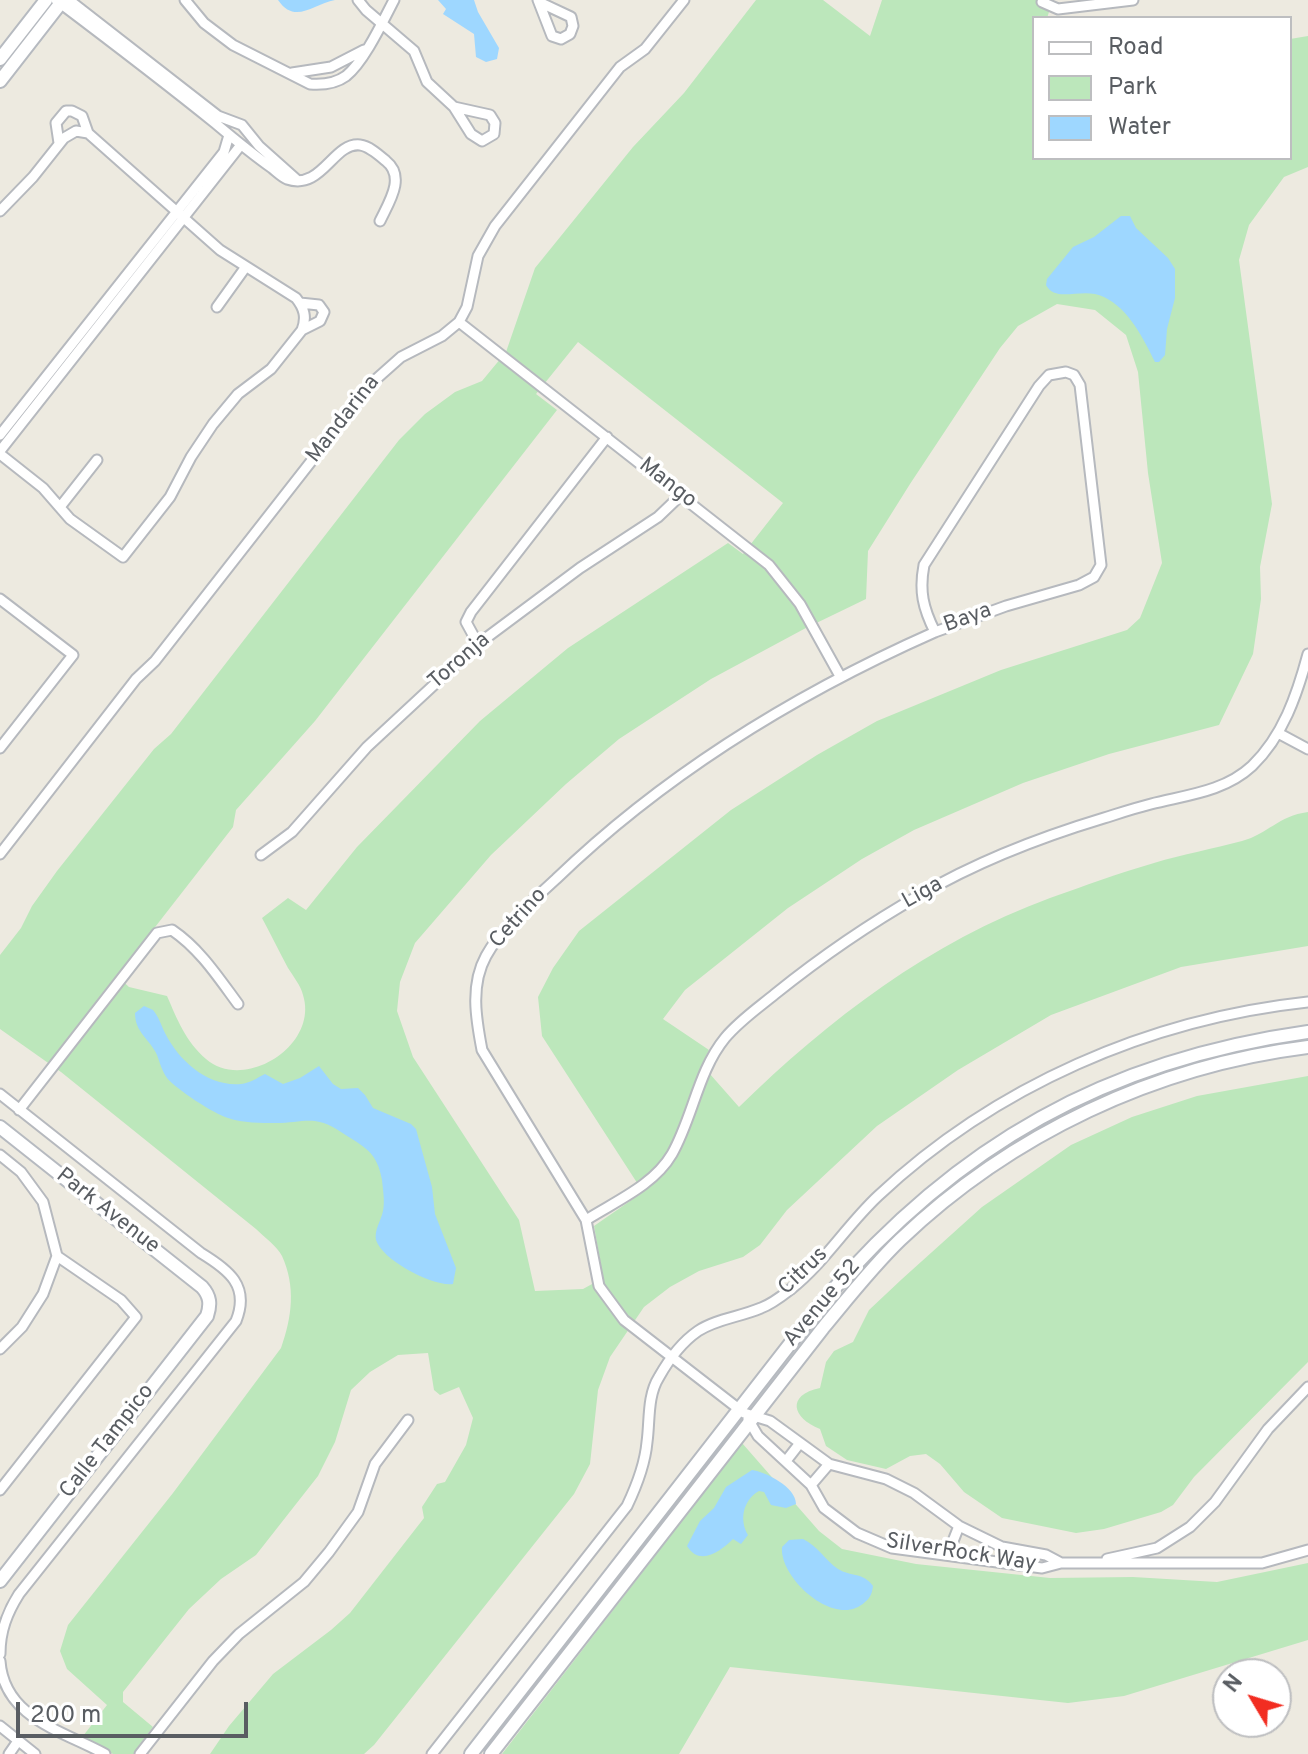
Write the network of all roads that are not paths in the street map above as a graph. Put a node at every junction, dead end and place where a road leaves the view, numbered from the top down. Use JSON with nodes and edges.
{"nodes":[{"id":1,"x":46,"y":0,"type":"edge"},
{"id":2,"x":185,"y":0,"type":"edge"},
{"id":3,"x":358,"y":0,"type":"edge"},
{"id":4,"x":394,"y":0,"type":"edge"},
{"id":5,"x":684,"y":0,"type":"edge"},
{"id":6,"x":1133,"y":0,"type":"edge"},
{"id":7,"x":62,"y":1,"type":"edge"},
{"id":8,"x":1042,"y":2,"type":"edge"},
{"id":9,"x":382,"y":22,"type":"junction"},
{"id":10,"x":366,"y":48,"type":"junction"},
{"id":11,"x":0,"y":59,"type":"edge"},
{"id":12,"x":324,"y":69,"type":"junction"},
{"id":13,"x":289,"y":73,"type":"junction"},
{"id":14,"x":0,"y":81,"type":"edge"},
{"id":15,"x":327,"y":84,"type":"junction"},
{"id":16,"x":454,"y":107,"type":"junction"},
{"id":17,"x":88,"y":133,"type":"junction"},
{"id":18,"x":248,"y":133,"type":"junction"},
{"id":19,"x":229,"y":135,"type":"junction"},
{"id":20,"x":59,"y":143,"type":"junction"},
{"id":21,"x":239,"y":145,"type":"junction"},
{"id":22,"x":296,"y":179,"type":"junction"},
{"id":23,"x":0,"y":211,"type":"edge"},
{"id":24,"x":179,"y":215,"type":"junction"},
{"id":25,"x":380,"y":221,"type":"dead end"},
{"id":26,"x":245,"y":268,"type":"junction"},
{"id":27,"x":300,"y":303,"type":"junction"},
{"id":28,"x":217,"y":307,"type":"dead end"},
{"id":29,"x":459,"y":322,"type":"junction"},
{"id":30,"x":303,"y":326,"type":"junction"},
{"id":31,"x":35,"y":398,"type":"junction"},
{"id":32,"x":0,"y":435,"type":"edge"},
{"id":33,"x":607,"y":437,"type":"junction"},
{"id":34,"x":0,"y":452,"type":"edge"},
{"id":35,"x":97,"y":460,"type":"dead end"},
{"id":36,"x":681,"y":495,"type":"junction"},
{"id":37,"x":60,"y":507,"type":"junction"},
{"id":38,"x":0,"y":599,"type":"edge"},
{"id":39,"x":935,"y":632,"type":"junction"},
{"id":40,"x":478,"y":644,"type":"junction"},
{"id":41,"x":1308,"y":654,"type":"edge"},
{"id":42,"x":840,"y":676,"type":"junction"},
{"id":43,"x":1278,"y":733,"type":"junction"},
{"id":44,"x":0,"y":748,"type":"edge"},
{"id":45,"x":1308,"y":749,"type":"edge"},
{"id":46,"x":0,"y":854,"type":"edge"},
{"id":47,"x":261,"y":855,"type":"dead end"},
{"id":48,"x":1308,"y":1002,"type":"edge"},
{"id":49,"x":238,"y":1004,"type":"dead end"},
{"id":50,"x":1308,"y":1032,"type":"edge"},
{"id":51,"x":1308,"y":1047,"type":"edge"},
{"id":52,"x":0,"y":1094,"type":"edge"},
{"id":53,"x":19,"y":1110,"type":"junction"},
{"id":54,"x":0,"y":1127,"type":"edge"},
{"id":55,"x":0,"y":1155,"type":"edge"},
{"id":56,"x":586,"y":1220,"type":"junction"},
{"id":57,"x":57,"y":1256,"type":"junction"},
{"id":58,"x":210,"y":1301,"type":"joint"},
{"id":59,"x":0,"y":1349,"type":"edge"},
{"id":60,"x":673,"y":1357,"type":"junction"},
{"id":61,"x":1308,"y":1387,"type":"edge"},
{"id":62,"x":747,"y":1415,"type":"junction"},
{"id":63,"x":408,"y":1420,"type":"dead end"},
{"id":64,"x":800,"y":1443,"type":"junction"},
{"id":65,"x":786,"y":1461,"type":"junction"},
{"id":66,"x":829,"y":1464,"type":"junction"},
{"id":67,"x":811,"y":1485,"type":"junction"},
{"id":68,"x":0,"y":1490,"type":"edge"},
{"id":69,"x":959,"y":1526,"type":"junction"},
{"id":70,"x":1308,"y":1550,"type":"edge"},
{"id":71,"x":948,"y":1554,"type":"junction"},
{"id":72,"x":1061,"y":1563,"type":"junction"},
{"id":73,"x":1076,"y":1563,"type":"junction"},
{"id":74,"x":0,"y":1581,"type":"edge"},
{"id":75,"x":0,"y":1654,"type":"edge"},
{"id":76,"x":0,"y":1661,"type":"edge"},
{"id":77,"x":0,"y":1726,"type":"edge"},
{"id":78,"x":18,"y":1741,"type":"junction"},
{"id":79,"x":9,"y":1754,"type":"edge"},
{"id":80,"x":35,"y":1754,"type":"edge"},
{"id":81,"x":105,"y":1754,"type":"edge"},
{"id":82,"x":140,"y":1754,"type":"edge"},
{"id":83,"x":432,"y":1754,"type":"edge"},
{"id":84,"x":471,"y":1754,"type":"edge"},
{"id":85,"x":491,"y":1754,"type":"edge"}],
"edges":[{"from":1,"to":11,"type":"main road"},
{"from":2,"to":13,"type":"street"},
{"from":3,"to":9,"type":"street"},
{"from":4,"to":9,"type":"street"},
{"from":5,"to":29,"type":"street"},
{"from":6,"to":8,"type":"street"},
{"from":7,"to":14,"type":"main road"},
{"from":7,"to":18,"type":"street"},
{"from":7,"to":19,"type":"street"},
{"from":9,"to":10,"type":"street"},
{"from":9,"to":16,"type":"street"},
{"from":10,"to":12,"type":"street"},
{"from":10,"to":15,"type":"street"},
{"from":12,"to":13,"type":"street"},
{"from":12,"to":15,"type":"street"},
{"from":13,"to":15,"type":"street"},
{"from":16,"to":16,"type":"street"},
{"from":17,"to":20,"type":"street"},
{"from":17,"to":20,"type":"street"},
{"from":17,"to":24,"type":"street"},
{"from":18,"to":21,"type":"street"},
{"from":18,"to":22,"type":"street"},
{"from":19,"to":21,"type":"street"},
{"from":19,"to":24,"type":"street"},
{"from":20,"to":23,"type":"street"},
{"from":21,"to":22,"type":"street"},
{"from":21,"to":24,"type":"street"},
{"from":22,"to":25,"type":"street"},
{"from":24,"to":26,"type":"street"},
{"from":24,"to":31,"type":"street"},
{"from":26,"to":27,"type":"street"},
{"from":26,"to":28,"type":"street"},
{"from":27,"to":30,"type":"street"},
{"from":27,"to":30,"type":"street"},
{"from":29,"to":33,"type":"street","name":"Mango"},
{"from":29,"to":46,"type":"street","name":"Mandarina"},
{"from":30,"to":37,"type":"street"},
{"from":31,"to":32,"type":"street"},
{"from":31,"to":34,"type":"street"},
{"from":33,"to":36,"type":"street","name":"Mango"},
{"from":33,"to":40,"type":"street"},
{"from":34,"to":37,"type":"street"},
{"from":35,"to":37,"type":"street"},
{"from":36,"to":40,"type":"street","name":"Toronja"},
{"from":36,"to":42,"type":"street","name":"Mango"},
{"from":38,"to":44,"type":"street"},
{"from":39,"to":39,"type":"street","name":"Baya"},
{"from":39,"to":42,"type":"street","name":"Cetrino"},
{"from":40,"to":47,"type":"street","name":"Toronja"},
{"from":41,"to":43,"type":"street","name":"Liga"},
{"from":42,"to":56,"type":"street","name":"Cetrino"},
{"from":43,"to":45,"type":"street"},
{"from":43,"to":56,"type":"street","name":"Liga"},
{"from":48,"to":60,"type":"street","name":"Citrus"},
{"from":49,"to":53,"type":"street"},
{"from":50,"to":62,"type":"main road","name":"Avenue 52"},
{"from":51,"to":62,"type":"main road","name":"Avenue 52"},
{"from":52,"to":53,"type":"street"},
{"from":53,"to":75,"type":"street"},
{"from":54,"to":58,"type":"main road","name":"Park Avenue"},
{"from":55,"to":57,"type":"street"},
{"from":56,"to":60,"type":"street","name":"Cetrino"},
{"from":57,"to":59,"type":"street"},
{"from":57,"to":68,"type":"street"},
{"from":58,"to":74,"type":"main road","name":"Calle Tampico"},
{"from":60,"to":62,"type":"street","name":"Cetrino"},
{"from":60,"to":83,"type":"street","name":"Citrus"},
{"from":61,"to":73,"type":"street"},
{"from":62,"to":64,"type":"street","name":"SilverRock Way"},
{"from":62,"to":65,"type":"street","name":"SilverRock Way"},
{"from":62,"to":84,"type":"main road","name":"Avenue 52"},
{"from":62,"to":85,"type":"main road","name":"Avenue 52"},
{"from":63,"to":82,"type":"street"},
{"from":64,"to":65,"type":"street"},
{"from":64,"to":66,"type":"street","name":"SilverRock Way"},
{"from":65,"to":67,"type":"street","name":"SilverRock Way"},
{"from":66,"to":67,"type":"street"},
{"from":66,"to":69,"type":"street","name":"SilverRock Way"},
{"from":67,"to":71,"type":"street","name":"SilverRock Way"},
{"from":69,"to":71,"type":"street"},
{"from":69,"to":72,"type":"street","name":"SilverRock Way"},
{"from":70,"to":73,"type":"street","name":"SilverRock Way"},
{"from":71,"to":72,"type":"street","name":"SilverRock Way"},
{"from":72,"to":73,"type":"street","name":"SilverRock Way"},
{"from":76,"to":81,"type":"street"},
{"from":77,"to":78,"type":"street"},
{"from":78,"to":79,"type":"street"},
{"from":78,"to":80,"type":"street"}]}
